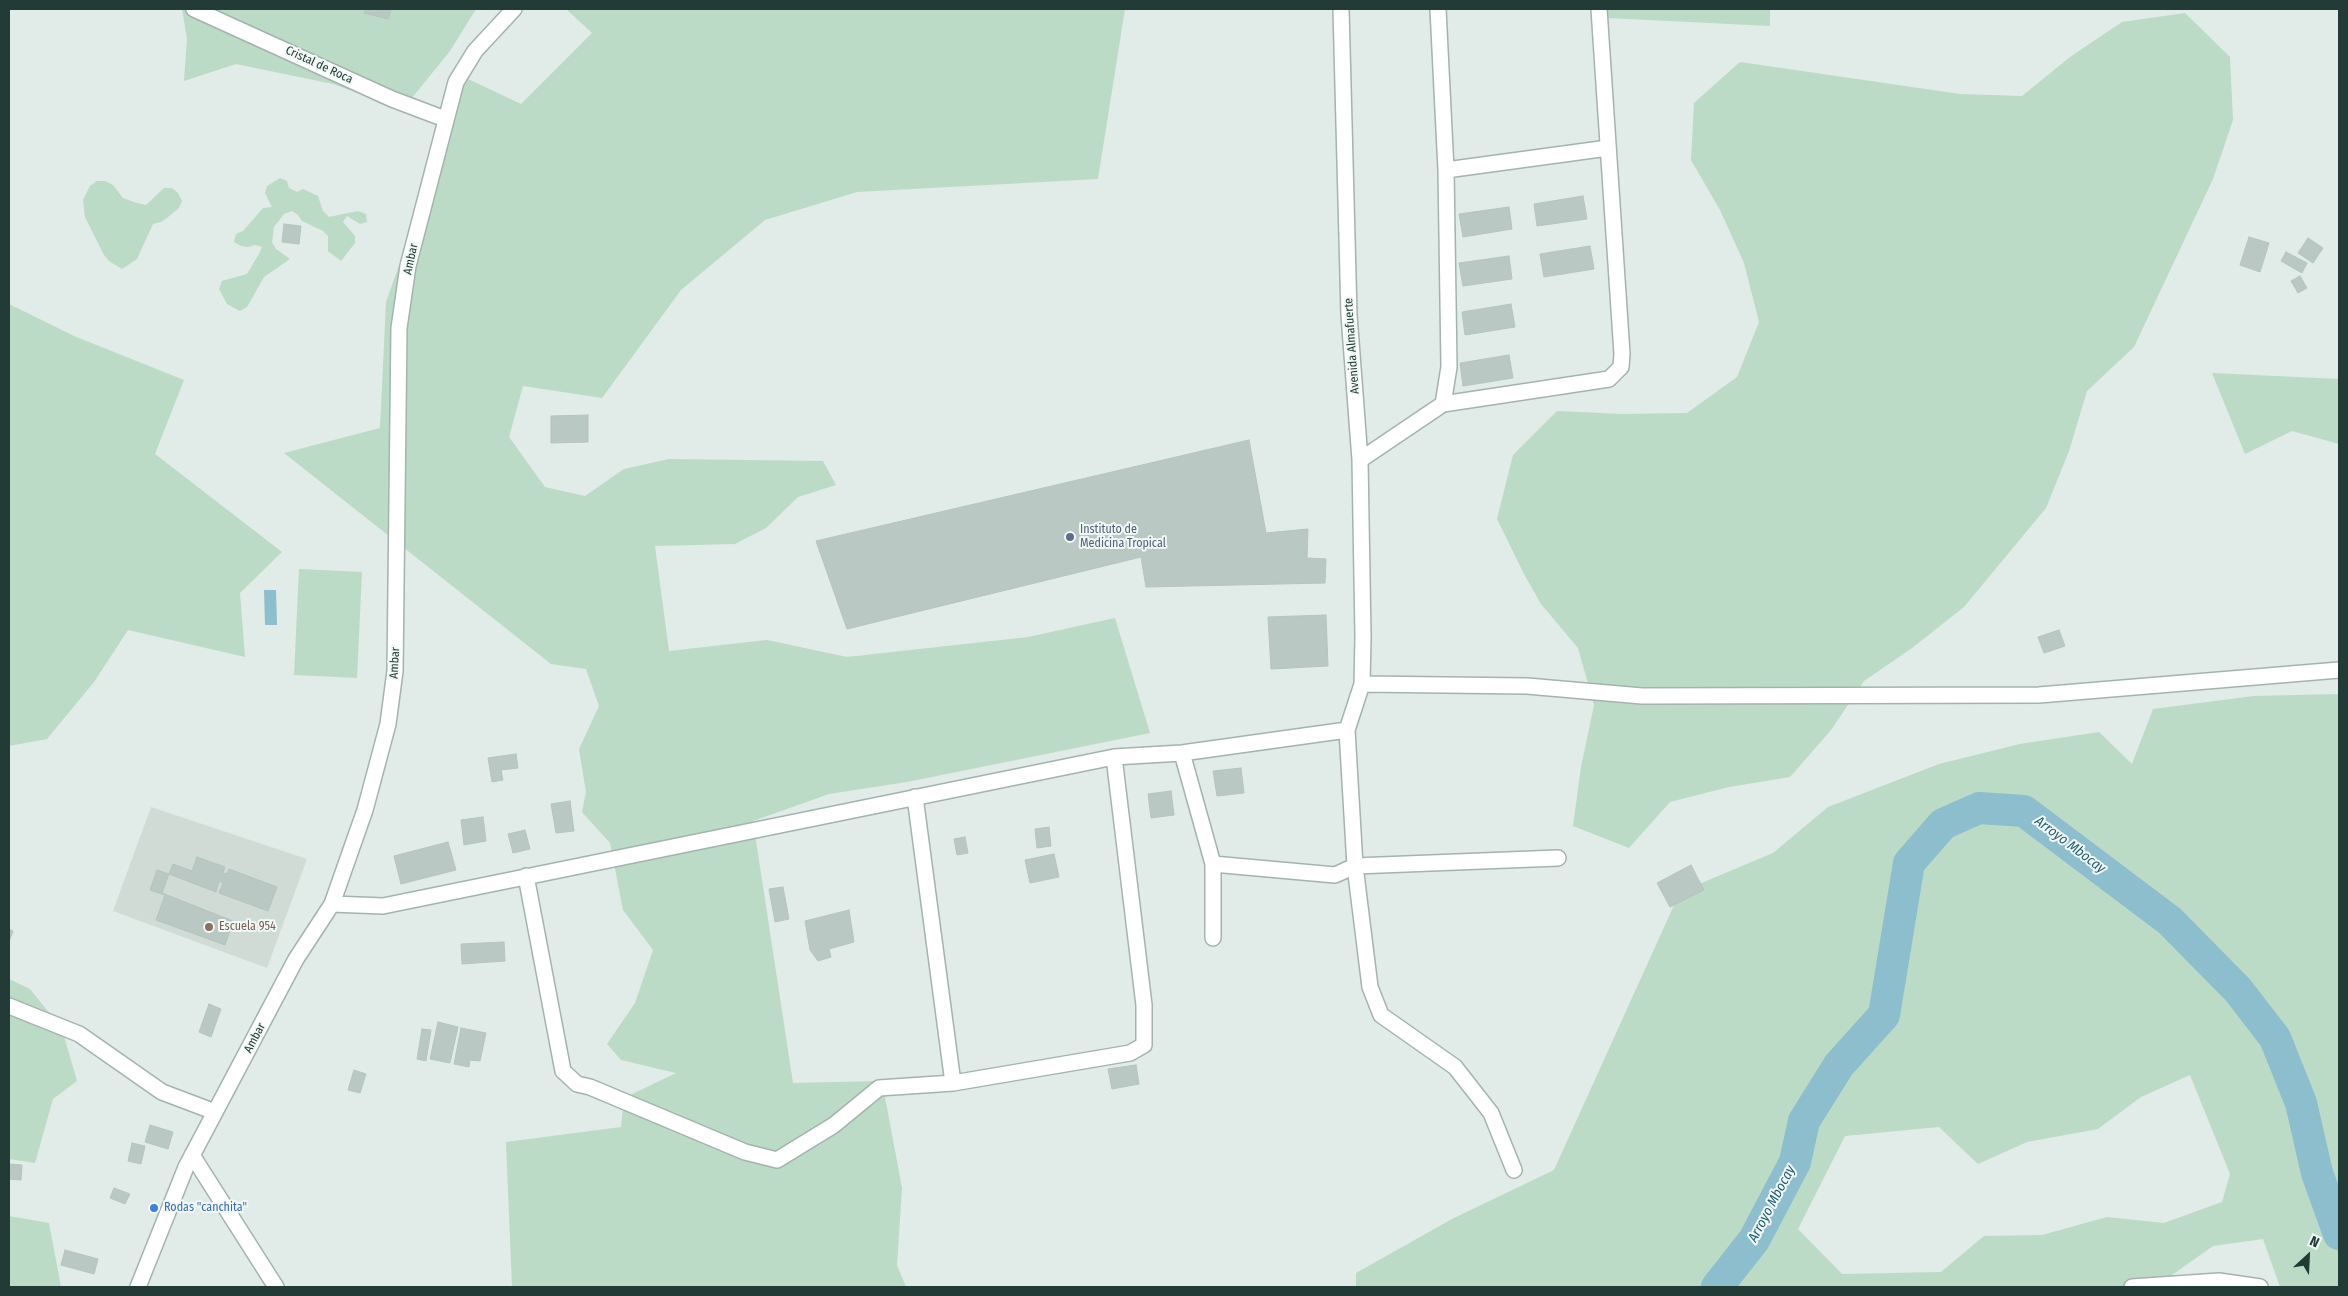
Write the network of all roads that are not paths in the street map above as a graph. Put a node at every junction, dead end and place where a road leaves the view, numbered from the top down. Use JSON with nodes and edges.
{"nodes":[{"id":1,"x":194,"y":9,"type":"edge"},
{"id":2,"x":514,"y":9,"type":"edge"},
{"id":3,"x":1342,"y":9,"type":"edge"},
{"id":4,"x":1438,"y":9,"type":"edge"},
{"id":5,"x":1599,"y":9,"type":"edge"},
{"id":6,"x":445,"y":119,"type":"junction"},
{"id":7,"x":1608,"y":148,"type":"junction"},
{"id":8,"x":1446,"y":170,"type":"junction"},
{"id":9,"x":1443,"y":404,"type":"junction"},
{"id":10,"x":1360,"y":460,"type":"junction"},
{"id":11,"x":2339,"y":670,"type":"edge"},
{"id":12,"x":1362,"y":684,"type":"junction"},
{"id":13,"x":1347,"y":730,"type":"junction"},
{"id":14,"x":1182,"y":753,"type":"junction"},
{"id":15,"x":1114,"y":757,"type":"junction"},
{"id":16,"x":916,"y":797,"type":"junction"},
{"id":17,"x":1558,"y":858,"type":"dead end"},
{"id":18,"x":1214,"y":864,"type":"junction"},
{"id":19,"x":1355,"y":866,"type":"junction"},
{"id":20,"x":526,"y":876,"type":"junction"},
{"id":21,"x":332,"y":904,"type":"junction"},
{"id":22,"x":1213,"y":938,"type":"dead end"},
{"id":23,"x":9,"y":1006,"type":"edge"},
{"id":24,"x":953,"y":1083,"type":"junction"},
{"id":25,"x":215,"y":1112,"type":"junction"},
{"id":26,"x":192,"y":1156,"type":"junction"},
{"id":27,"x":1514,"y":1170,"type":"dead end"},
{"id":28,"x":138,"y":1287,"type":"edge"},
{"id":29,"x":276,"y":1287,"type":"edge"},
{"id":30,"x":2132,"y":1287,"type":"edge"},
{"id":31,"x":2260,"y":1287,"type":"edge"}],
"edges":[{"from":1,"to":6,"type":"street","name":"Cristal de Roca"},
{"from":2,"to":6,"type":"street","name":"Ambar"},
{"from":3,"to":10,"type":"street","name":"Avenida Almafuerte"},
{"from":4,"to":8,"type":"street"},
{"from":5,"to":7,"type":"street"},
{"from":6,"to":21,"type":"street","name":"Ambar"},
{"from":7,"to":8,"type":"street"},
{"from":7,"to":9,"type":"street"},
{"from":8,"to":9,"type":"street"},
{"from":9,"to":10,"type":"street"},
{"from":10,"to":12,"type":"street","name":"Avenida Almafuerte"},
{"from":11,"to":12,"type":"street"},
{"from":12,"to":13,"type":"street","name":"Avenida Almafuerte"},
{"from":13,"to":14,"type":"street"},
{"from":13,"to":19,"type":"street"},
{"from":14,"to":15,"type":"street"},
{"from":14,"to":18,"type":"street"},
{"from":15,"to":16,"type":"street"},
{"from":15,"to":24,"type":"street"},
{"from":16,"to":20,"type":"street"},
{"from":16,"to":24,"type":"street"},
{"from":17,"to":19,"type":"street"},
{"from":18,"to":19,"type":"street"},
{"from":18,"to":22,"type":"street"},
{"from":19,"to":27,"type":"street"},
{"from":20,"to":21,"type":"street"},
{"from":20,"to":24,"type":"street"},
{"from":21,"to":25,"type":"street","name":"Ambar"},
{"from":23,"to":25,"type":"street"},
{"from":25,"to":26,"type":"street","name":"Ambar"},
{"from":26,"to":28,"type":"street","name":"Ambar"},
{"from":26,"to":29,"type":"street"},
{"from":30,"to":31,"type":"street"}]}
